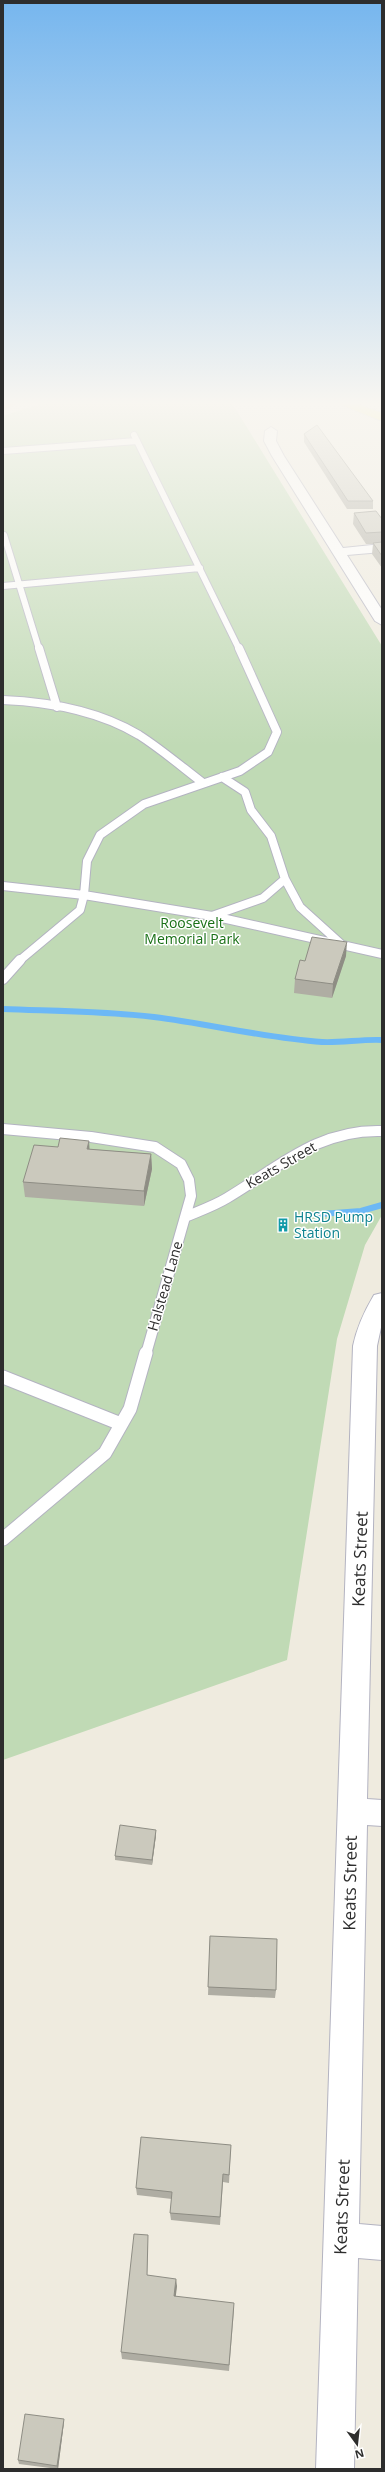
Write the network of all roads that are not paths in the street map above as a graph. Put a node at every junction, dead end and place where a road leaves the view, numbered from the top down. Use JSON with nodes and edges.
{"nodes":[{"id":1,"x":174,"y":515,"type":"edge"},
{"id":2,"x":316,"y":515,"type":"edge"},
{"id":3,"x":4,"y":535,"type":"dead end"},
{"id":4,"x":382,"y":548,"type":"edge"},
{"id":5,"x":339,"y":552,"type":"junction"},
{"id":6,"x":200,"y":568,"type":"junction"},
{"id":7,"x":19,"y":584,"type":"junction"},
{"id":8,"x":3,"y":586,"type":"edge"},
{"id":9,"x":382,"y":621,"type":"edge"},
{"id":10,"x":3,"y":700,"type":"edge"},
{"id":11,"x":56,"y":707,"type":"junction"},
{"id":12,"x":222,"y":777,"type":"junction"},
{"id":13,"x":203,"y":782,"type":"junction"},
{"id":14,"x":285,"y":879,"type":"junction"},
{"id":15,"x":3,"y":886,"type":"edge"},
{"id":16,"x":84,"y":895,"type":"junction"},
{"id":17,"x":212,"y":916,"type":"junction"},
{"id":18,"x":343,"y":945,"type":"junction"},
{"id":19,"x":382,"y":954,"type":"edge"},
{"id":20,"x":3,"y":979,"type":"edge"},
{"id":21,"x":3,"y":1129,"type":"edge"},
{"id":22,"x":382,"y":1132,"type":"edge"},
{"id":23,"x":185,"y":1217,"type":"junction"},
{"id":24,"x":382,"y":1301,"type":"edge"},
{"id":25,"x":3,"y":1377,"type":"edge"},
{"id":26,"x":121,"y":1424,"type":"junction"},
{"id":27,"x":3,"y":1539,"type":"edge"},
{"id":28,"x":352,"y":1811,"type":"junction"},
{"id":29,"x":382,"y":1813,"type":"edge"},
{"id":30,"x":341,"y":2239,"type":"junction"},
{"id":31,"x":382,"y":2243,"type":"edge"},
{"id":32,"x":335,"y":2469,"type":"edge"}],
"edges":[{"from":1,"to":6,"type":"lane"},
{"from":2,"to":5,"type":"street"},
{"from":3,"to":7,"type":"lane"},
{"from":4,"to":5,"type":"street"},
{"from":5,"to":9,"type":"street"},
{"from":6,"to":7,"type":"lane"},
{"from":6,"to":12,"type":"lane"},
{"from":7,"to":8,"type":"lane"},
{"from":7,"to":11,"type":"lane"},
{"from":10,"to":11,"type":"lane"},
{"from":11,"to":13,"type":"lane"},
{"from":12,"to":13,"type":"lane"},
{"from":12,"to":14,"type":"lane"},
{"from":13,"to":16,"type":"lane"},
{"from":14,"to":17,"type":"lane"},
{"from":14,"to":18,"type":"lane"},
{"from":15,"to":16,"type":"lane"},
{"from":16,"to":17,"type":"lane"},
{"from":16,"to":20,"type":"lane"},
{"from":17,"to":18,"type":"lane"},
{"from":18,"to":19,"type":"lane"},
{"from":21,"to":23,"type":"lane","name":"Halstead Lane"},
{"from":22,"to":23,"type":"lane","name":"Keats Street"},
{"from":23,"to":26,"type":"lane","name":"Halstead Lane"},
{"from":24,"to":28,"type":"street","name":"Keats Street"},
{"from":25,"to":26,"type":"lane"},
{"from":26,"to":27,"type":"lane","name":"Halstead Lane"},
{"from":28,"to":29,"type":"street"},
{"from":28,"to":30,"type":"street","name":"Keats Street"},
{"from":30,"to":31,"type":"street"},
{"from":30,"to":32,"type":"street","name":"Keats Street"}]}
